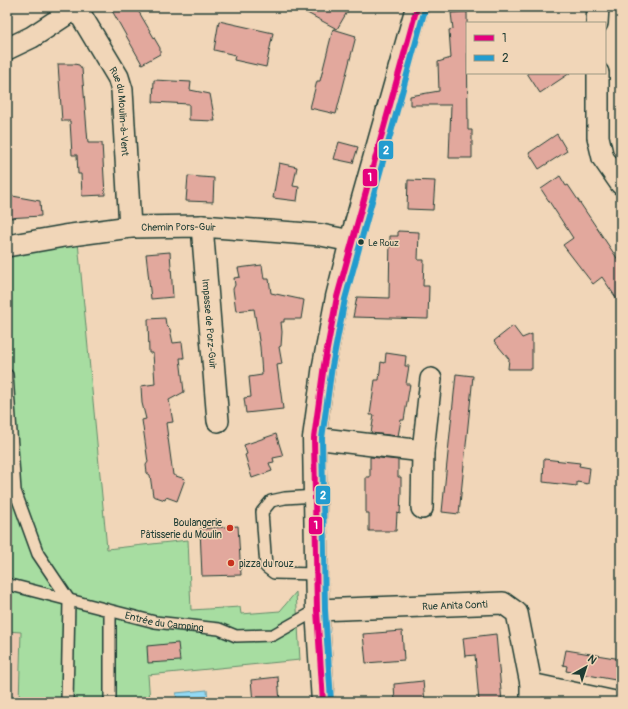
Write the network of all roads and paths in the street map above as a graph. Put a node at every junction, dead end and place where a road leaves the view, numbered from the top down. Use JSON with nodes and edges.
{"nodes":[{"id":1,"x":418,"y":7,"type":"edge"},
{"id":2,"x":598,"y":7,"type":"edge"},
{"id":3,"x":76,"y":8,"type":"edge"},
{"id":4,"x":597,"y":22,"type":"edge"},
{"id":5,"x":7,"y":49,"type":"edge"},
{"id":6,"x":598,"y":74,"type":"edge"},
{"id":7,"x":621,"y":184,"type":"edge"},
{"id":8,"x":202,"y":226,"type":"junction"},
{"id":9,"x":130,"y":227,"type":"junction"},
{"id":10,"x":351,"y":241,"type":"junction"},
{"id":11,"x":7,"y":246,"type":"edge"},
{"id":12,"x":7,"y":375,"type":"edge"},
{"id":13,"x":431,"y":379,"type":"dead end"},
{"id":14,"x":218,"y":421,"type":"dead end"},
{"id":15,"x":314,"y":438,"type":"junction"},
{"id":16,"x":423,"y":451,"type":"junction"},
{"id":17,"x":316,"y":496,"type":"junction"},
{"id":18,"x":422,"y":508,"type":"dead end"},
{"id":19,"x":317,"y":574,"type":"junction"},
{"id":20,"x":7,"y":584,"type":"edge"},
{"id":21,"x":69,"y":600,"type":"junction"},
{"id":22,"x":317,"y":610,"type":"junction"},
{"id":23,"x":110,"y":611,"type":"junction"},
{"id":24,"x":531,"y":693,"type":"edge"},
{"id":25,"x":67,"y":702,"type":"edge"},
{"id":26,"x":110,"y":702,"type":"edge"},
{"id":27,"x":324,"y":702,"type":"edge"},
{"id":28,"x":615,"y":702,"type":"edge"}],
"edges":[{"from":1,"to":10,"type":"main road"},
{"from":2,"to":4,"type":"street"},
{"from":3,"to":5,"type":"street"},
{"from":3,"to":9,"type":"street","name":"Rue du Moulin-à-Vent"},
{"from":6,"to":7,"type":"street"},
{"from":8,"to":9,"type":"street","name":"Chemin Pors-Guir"},
{"from":8,"to":10,"type":"street","name":"Chemin Pors-Guir"},
{"from":8,"to":14,"type":"street","name":"Impasse de Porz-Guir"},
{"from":9,"to":11,"type":"street","name":"Chemin Pors-Guir"},
{"from":10,"to":15,"type":"main road"},
{"from":12,"to":21,"type":"lane"},
{"from":13,"to":16,"type":"street"},
{"from":15,"to":16,"type":"street"},
{"from":15,"to":17,"type":"main road"},
{"from":16,"to":18,"type":"street"},
{"from":17,"to":19,"type":"main road"},
{"from":17,"to":19,"type":"lane"},
{"from":19,"to":22,"type":"main road"},
{"from":20,"to":21,"type":"lane","name":"Entrée du Camping"},
{"from":21,"to":23,"type":"lane","name":"Entrée du Camping"},
{"from":21,"to":25,"type":"lane"},
{"from":22,"to":23,"type":"lane","name":"Entrée du Camping"},
{"from":22,"to":24,"type":"street","name":"Rue Anita Conti"},
{"from":22,"to":27,"type":"main road"},
{"from":23,"to":26,"type":"lane"},
{"from":24,"to":28,"type":"street","name":"Rue Anita Conti"}]}
